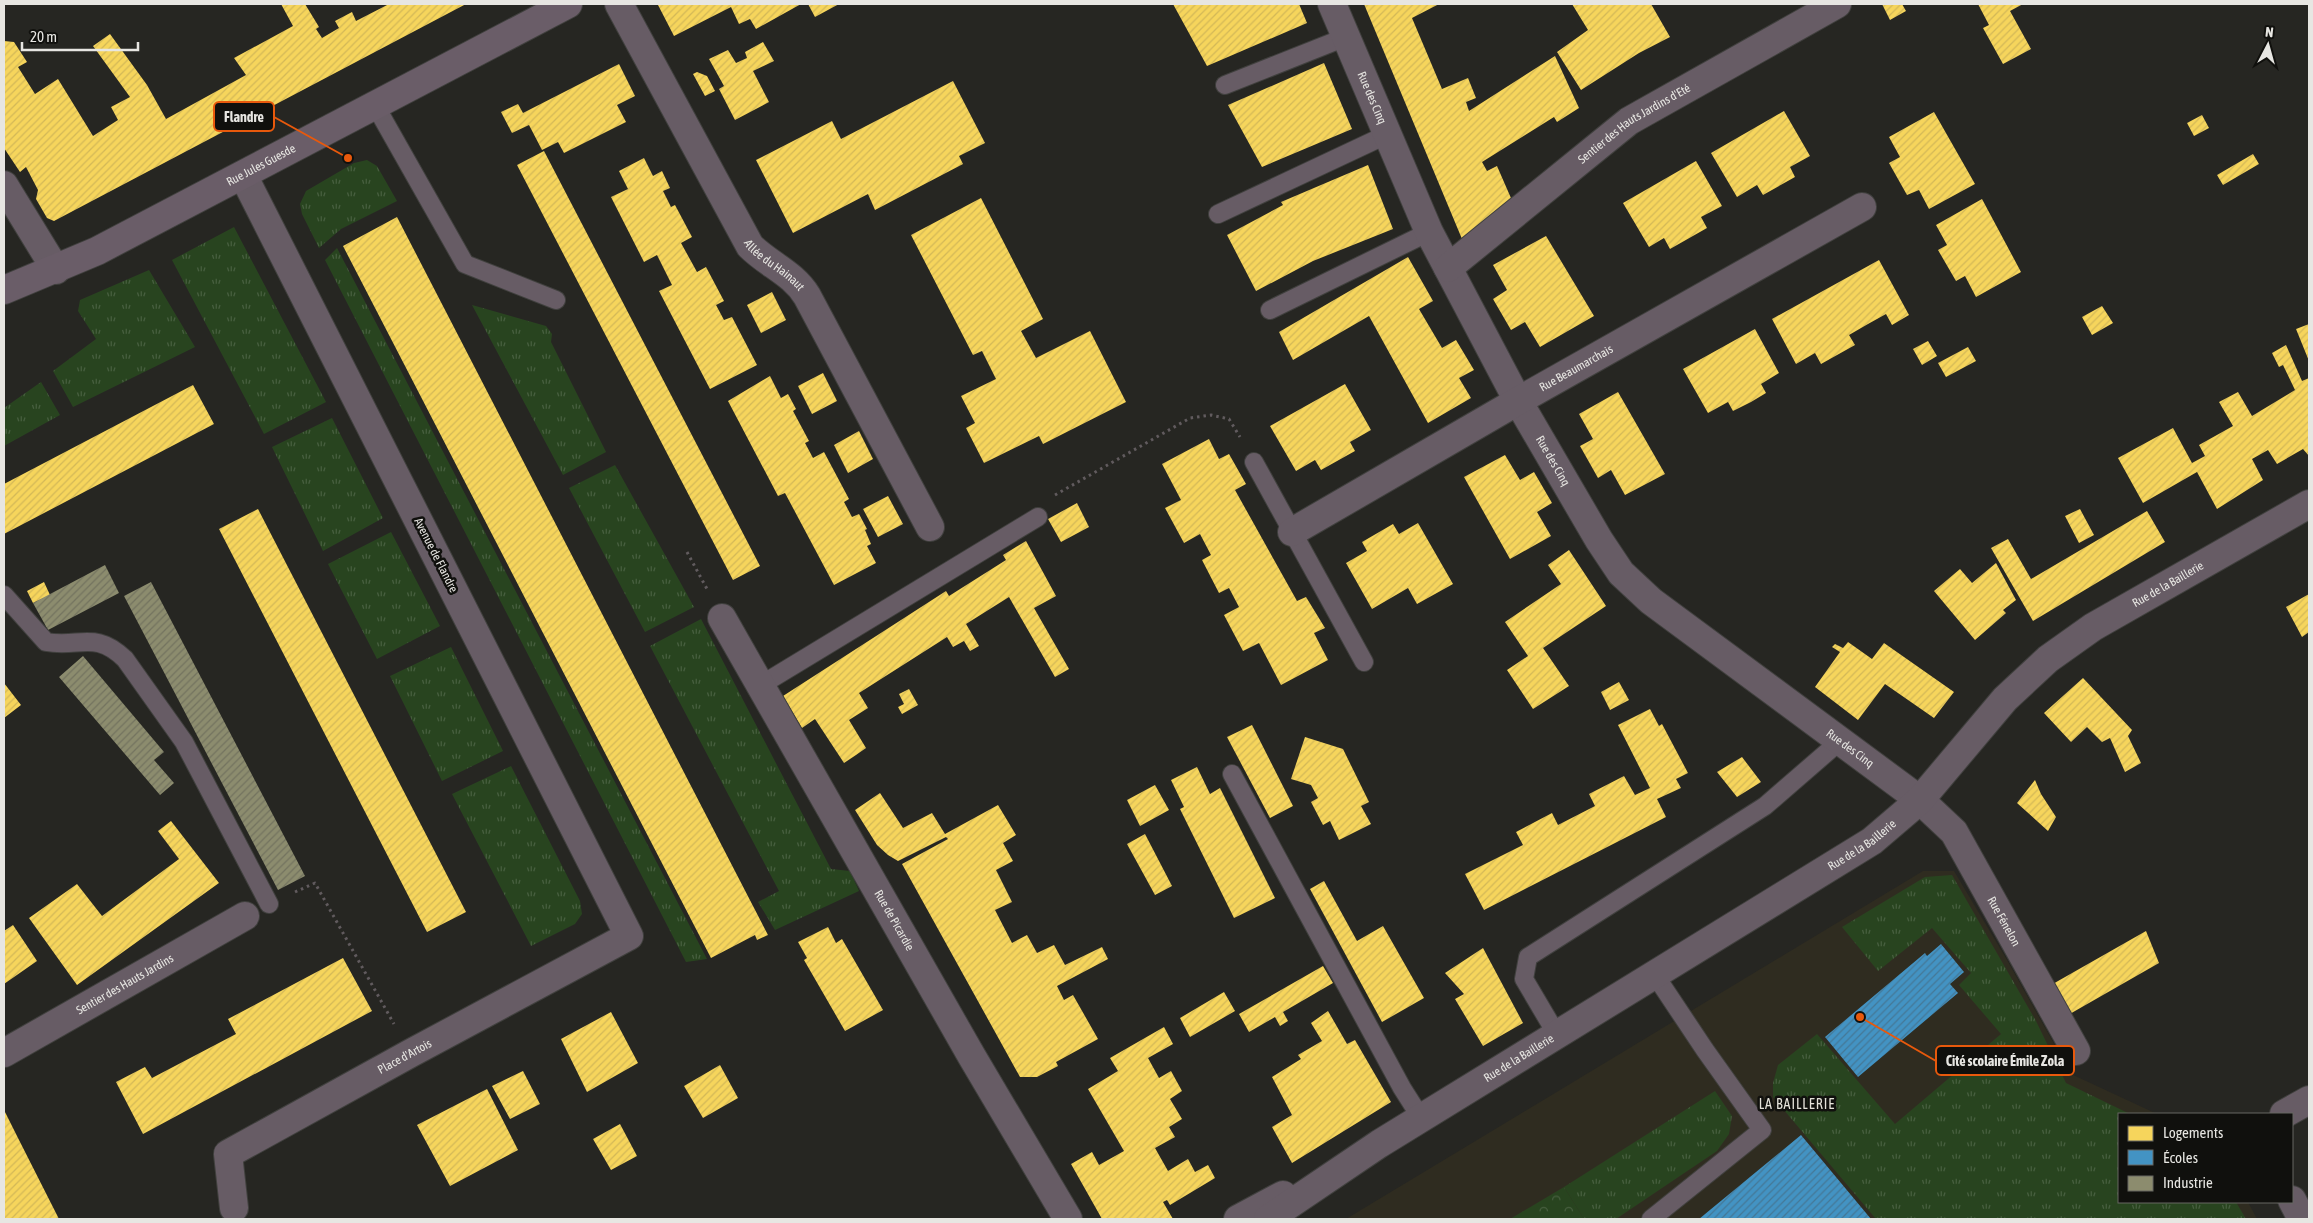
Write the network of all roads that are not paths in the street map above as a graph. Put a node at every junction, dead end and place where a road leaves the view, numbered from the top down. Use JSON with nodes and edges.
{"nodes":[{"id":1,"x":568,"y":4,"type":"edge"},
{"id":2,"x":619,"y":4,"type":"edge"},
{"id":3,"x":1332,"y":4,"type":"edge"},
{"id":4,"x":1838,"y":4,"type":"edge"},
{"id":5,"x":1346,"y":38,"type":"junction"},
{"id":6,"x":1224,"y":86,"type":"dead end"},
{"id":7,"x":375,"y":105,"type":"junction"},
{"id":8,"x":1386,"y":135,"type":"junction"},
{"id":9,"x":243,"y":175,"type":"junction"},
{"id":10,"x":4,"y":186,"type":"edge"},
{"id":11,"x":1862,"y":207,"type":"dead end"},
{"id":12,"x":1218,"y":214,"type":"dead end"},
{"id":13,"x":1429,"y":232,"type":"junction"},
{"id":14,"x":1448,"y":268,"type":"junction"},
{"id":15,"x":56,"y":270,"type":"junction"},
{"id":16,"x":4,"y":290,"type":"edge"},
{"id":17,"x":556,"y":300,"type":"dead end"},
{"id":18,"x":1270,"y":310,"type":"dead end"},
{"id":19,"x":1518,"y":401,"type":"junction"},
{"id":20,"x":1254,"y":462,"type":"road end"},
{"id":21,"x":2309,"y":504,"type":"edge"},
{"id":22,"x":1038,"y":518,"type":"road end"},
{"id":23,"x":930,"y":527,"type":"dead end"},
{"id":24,"x":1292,"y":532,"type":"junction"},
{"id":25,"x":4,"y":595,"type":"edge"},
{"id":26,"x":722,"y":618,"type":"road end"},
{"id":27,"x":1364,"y":662,"type":"dead end"},
{"id":28,"x":761,"y":685,"type":"junction"},
{"id":29,"x":1840,"y":741,"type":"junction"},
{"id":30,"x":1232,"y":774,"type":"dead end"},
{"id":31,"x":1920,"y":800,"type":"junction"},
{"id":32,"x":257,"y":910,"type":"joint"},
{"id":33,"x":629,"y":936,"type":"joint"},
{"id":34,"x":1655,"y":975,"type":"junction"},
{"id":35,"x":1557,"y":1035,"type":"junction"},
{"id":36,"x":2076,"y":1051,"type":"dead end"},
{"id":37,"x":4,"y":1053,"type":"edge"},
{"id":38,"x":2309,"y":1100,"type":"edge"},
{"id":39,"x":2286,"y":1113,"type":"edge"},
{"id":40,"x":1421,"y":1118,"type":"junction"},
{"id":41,"x":1379,"y":1144,"type":"junction"},
{"id":42,"x":2293,"y":1202,"type":"edge"},
{"id":43,"x":234,"y":1208,"type":"dead end"},
{"id":44,"x":1068,"y":1219,"type":"edge"},
{"id":45,"x":1238,"y":1219,"type":"edge"},
{"id":46,"x":1268,"y":1219,"type":"edge"},
{"id":47,"x":1652,"y":1219,"type":"edge"},
{"id":48,"x":2302,"y":1219,"type":"edge"}],
"edges":[{"from":1,"to":7,"type":"main road","name":"Rue Jules Guesde"},
{"from":2,"to":23,"type":"street","name":"Allée du Hainaut"},
{"from":3,"to":5,"type":"street","name":"Rue des Cinq"},
{"from":4,"to":14,"type":"street","name":"Sentier des Hauts Jardins d'Eté"},
{"from":5,"to":6,"type":"lane"},
{"from":5,"to":8,"type":"street","name":"Rue des Cinq"},
{"from":7,"to":9,"type":"main road","name":"Rue Jules Guesde"},
{"from":7,"to":17,"type":"lane"},
{"from":8,"to":12,"type":"lane"},
{"from":8,"to":13,"type":"street","name":"Rue des Cinq"},
{"from":9,"to":15,"type":"main road","name":"Rue Jules Guesde"},
{"from":9,"to":33,"type":"street","name":"Avenue de Flandre"},
{"from":10,"to":15,"type":"street"},
{"from":11,"to":19,"type":"street","name":"Rue Beaumarchais"},
{"from":13,"to":14,"type":"street","name":"Rue des Cinq"},
{"from":13,"to":18,"type":"lane"},
{"from":14,"to":19,"type":"street","name":"Rue des Cinq"},
{"from":15,"to":16,"type":"main road","name":"Rue Jules Guesde"},
{"from":19,"to":24,"type":"street","name":"Rue Beaumarchais"},
{"from":19,"to":29,"type":"street","name":"Rue des Cinq"},
{"from":20,"to":24,"type":"lane"},
{"from":21,"to":31,"type":"street","name":"Rue de la Baillerie"},
{"from":22,"to":28,"type":"lane"},
{"from":24,"to":27,"type":"lane"},
{"from":25,"to":32,"type":"lane"},
{"from":26,"to":28,"type":"street","name":"Rue de Picardie"},
{"from":28,"to":44,"type":"street","name":"Rue de Picardie"},
{"from":29,"to":31,"type":"street","name":"Rue des Cinq"},
{"from":29,"to":35,"type":"lane"},
{"from":30,"to":40,"type":"lane"},
{"from":31,"to":34,"type":"street","name":"Rue de la Baillerie"},
{"from":31,"to":36,"type":"street","name":"Rue Fénelon"},
{"from":32,"to":37,"type":"street","name":"Sentier des Hauts Jardins"},
{"from":33,"to":43,"type":"street","name":"Place d'Artois"},
{"from":34,"to":35,"type":"street","name":"Rue de la Baillerie"},
{"from":34,"to":47,"type":"lane"},
{"from":35,"to":40,"type":"street","name":"Rue de la Baillerie"},
{"from":38,"to":39,"type":"street"},
{"from":40,"to":41,"type":"street","name":"Rue de la Baillerie"},
{"from":41,"to":45,"type":"street","name":"Rue de la Baillerie"},
{"from":41,"to":46,"type":"street","name":"Rue de la Baillerie"},
{"from":42,"to":48,"type":"street"}]}
